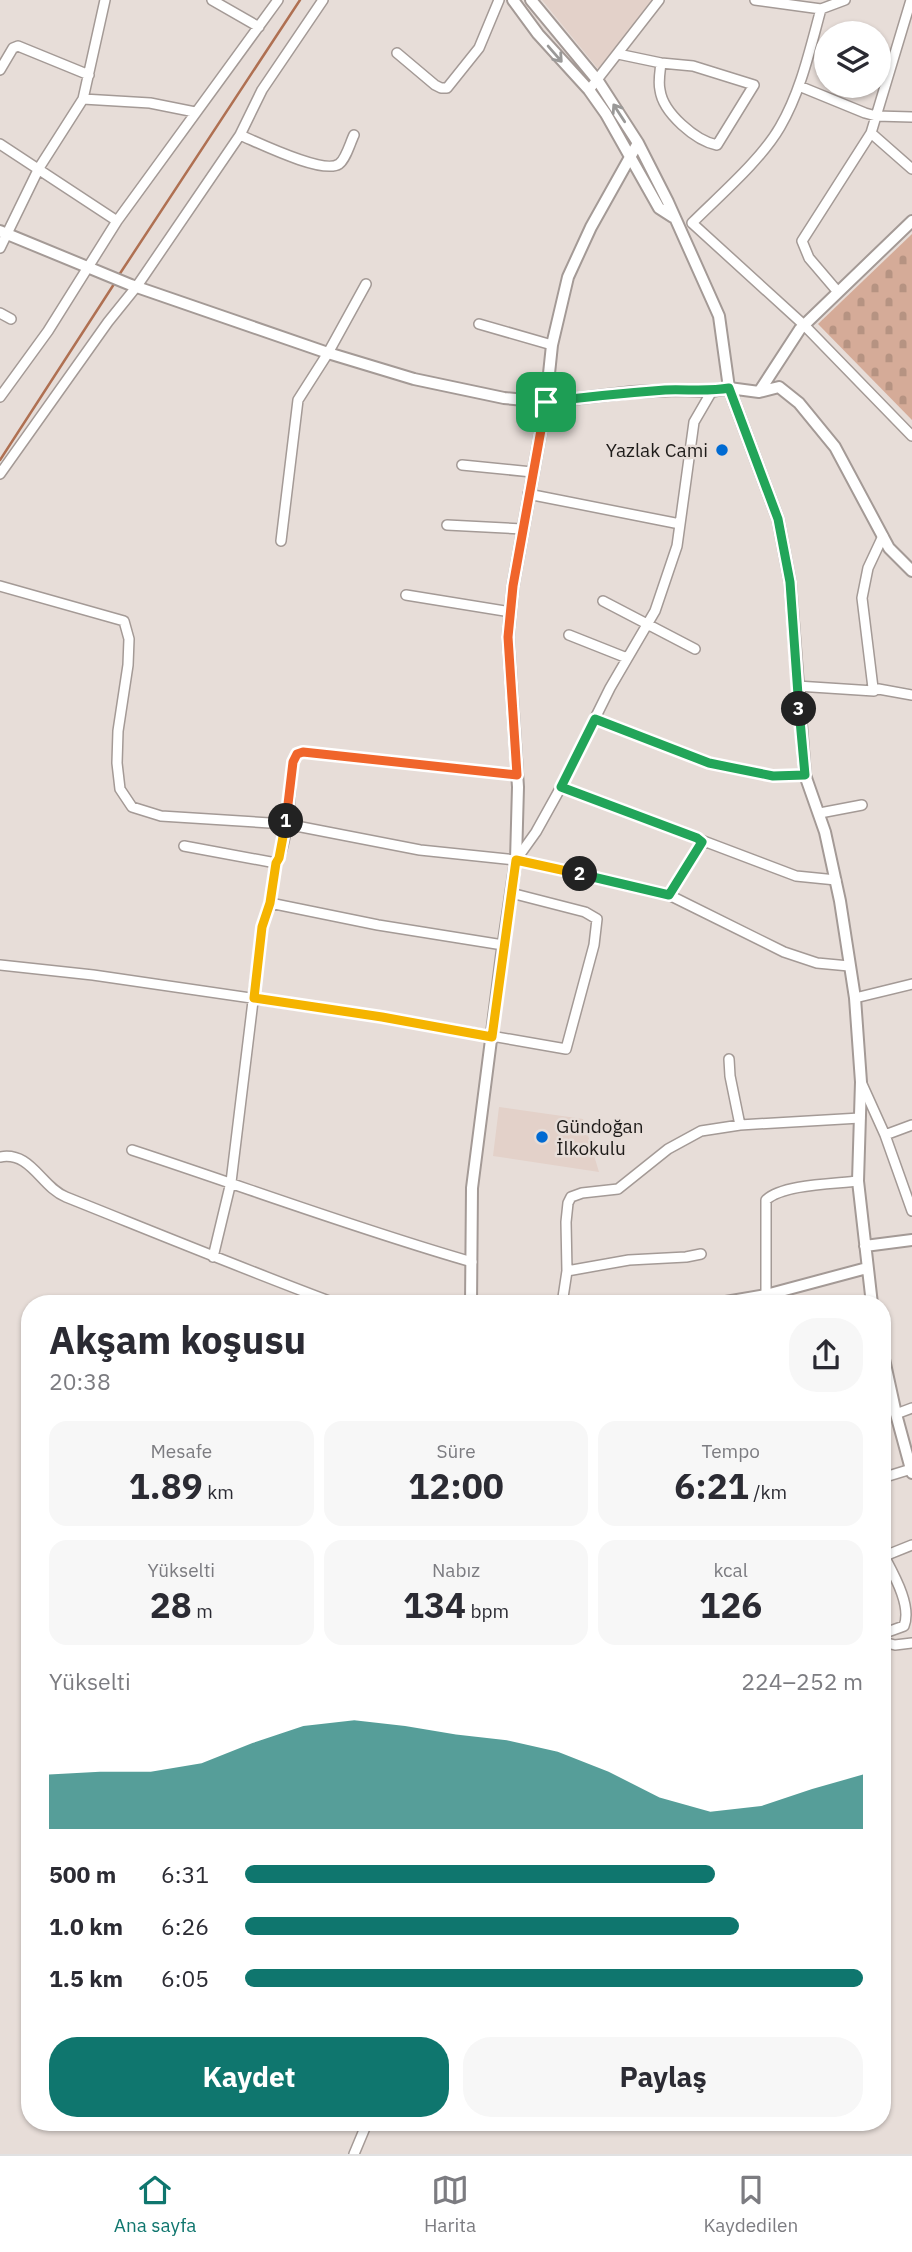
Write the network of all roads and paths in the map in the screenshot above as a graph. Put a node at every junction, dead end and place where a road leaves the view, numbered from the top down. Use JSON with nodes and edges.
{"nodes":[{"id":1,"x":105,"y":0,"type":"edge"},
{"id":2,"x":212,"y":0,"type":"edge"},
{"id":3,"x":278,"y":0,"type":"edge"},
{"id":4,"x":323,"y":0,"type":"edge"},
{"id":5,"x":499,"y":0,"type":"edge"},
{"id":6,"x":513,"y":0,"type":"edge"},
{"id":7,"x":531,"y":0,"type":"edge"},
{"id":8,"x":659,"y":0,"type":"edge"},
{"id":9,"x":755,"y":0,"type":"edge"},
{"id":10,"x":845,"y":0,"type":"edge"},
{"id":11,"x":911,"y":0,"type":"edge"},
{"id":12,"x":767,"y":2,"type":"edge"},
{"id":13,"x":821,"y":9,"type":"junction"},
{"id":14,"x":259,"y":27,"type":"junction"},
{"id":15,"x":397,"y":54,"type":"dead end"},
{"id":16,"x":618,"y":54,"type":"junction"},
{"id":17,"x":3,"y":59,"type":"edge"},
{"id":18,"x":661,"y":63,"type":"junction"},
{"id":19,"x":0,"y":70,"type":"edge"},
{"id":20,"x":89,"y":75,"type":"junction"},
{"id":21,"x":598,"y":81,"type":"junction"},
{"id":22,"x":799,"y":86,"type":"junction"},
{"id":23,"x":589,"y":90,"type":"junction"},
{"id":24,"x":83,"y":99,"type":"junction"},
{"id":25,"x":195,"y":112,"type":"junction"},
{"id":26,"x":876,"y":116,"type":"junction"},
{"id":27,"x":912,"y":117,"type":"edge"},
{"id":28,"x":871,"y":133,"type":"junction"},
{"id":29,"x":240,"y":135,"type":"junction"},
{"id":30,"x":354,"y":135,"type":"dead end"},
{"id":31,"x":638,"y":143,"type":"junction"},
{"id":32,"x":0,"y":144,"type":"edge"},
{"id":33,"x":631,"y":156,"type":"junction"},
{"id":34,"x":39,"y":168,"type":"junction"},
{"id":35,"x":912,"y":169,"type":"edge"},
{"id":36,"x":673,"y":216,"type":"junction"},
{"id":37,"x":117,"y":221,"type":"junction"},
{"id":38,"x":912,"y":221,"type":"edge"},
{"id":39,"x":692,"y":223,"type":"junction"},
{"id":40,"x":3,"y":232,"type":"edge"},
{"id":41,"x":0,"y":248,"type":"edge"},
{"id":42,"x":88,"y":267,"type":"junction"},
{"id":43,"x":366,"y":284,"type":"dead end"},
{"id":44,"x":134,"y":285,"type":"junction"},
{"id":45,"x":838,"y":292,"type":"junction"},
{"id":46,"x":0,"y":313,"type":"edge"},
{"id":47,"x":11,"y":319,"type":"dead end"},
{"id":48,"x":479,"y":324,"type":"dead end"},
{"id":49,"x":804,"y":326,"type":"junction"},
{"id":50,"x":552,"y":345,"type":"junction"},
{"id":51,"x":328,"y":353,"type":"junction"},
{"id":52,"x":729,"y":388,"type":"junction"},
{"id":53,"x":712,"y":391,"type":"junction"},
{"id":54,"x":759,"y":392,"type":"junction"},
{"id":55,"x":0,"y":397,"type":"edge"},
{"id":56,"x":546,"y":402,"type":"junction"},
{"id":57,"x":912,"y":436,"type":"edge"},
{"id":58,"x":462,"y":465,"type":"dead end"},
{"id":59,"x":532,"y":472,"type":"junction"},
{"id":60,"x":0,"y":474,"type":"edge"},
{"id":61,"x":528,"y":494,"type":"junction"},
{"id":62,"x":680,"y":524,"type":"junction"},
{"id":63,"x":447,"y":525,"type":"dead end"},
{"id":64,"x":522,"y":529,"type":"junction"},
{"id":65,"x":883,"y":536,"type":"junction"},
{"id":66,"x":281,"y":541,"type":"dead end"},
{"id":67,"x":912,"y":571,"type":"edge"},
{"id":68,"x":0,"y":586,"type":"edge"},
{"id":69,"x":406,"y":595,"type":"dead end"},
{"id":70,"x":603,"y":601,"type":"dead end"},
{"id":71,"x":510,"y":612,"type":"junction"},
{"id":72,"x":648,"y":624,"type":"junction"},
{"id":73,"x":569,"y":635,"type":"dead end"},
{"id":74,"x":695,"y":649,"type":"dead end"},
{"id":75,"x":627,"y":658,"type":"junction"},
{"id":76,"x":797,"y":686,"type":"junction"},
{"id":77,"x":873,"y":688,"type":"junction"},
{"id":78,"x":912,"y":695,"type":"edge"},
{"id":79,"x":595,"y":719,"type":"junction"},
{"id":80,"x":517,"y":775,"type":"junction"},
{"id":81,"x":805,"y":775,"type":"junction"},
{"id":82,"x":561,"y":787,"type":"junction"},
{"id":83,"x":862,"y":805,"type":"dead end"},
{"id":84,"x":820,"y":813,"type":"junction"},
{"id":85,"x":286,"y":824,"type":"junction"},
{"id":86,"x":702,"y":842,"type":"junction"},
{"id":87,"x":184,"y":846,"type":"dead end"},
{"id":88,"x":516,"y":860,"type":"junction"},
{"id":89,"x":276,"y":863,"type":"junction"},
{"id":90,"x":836,"y":880,"type":"junction"},
{"id":91,"x":511,"y":893,"type":"junction"},
{"id":92,"x":669,"y":895,"type":"junction"},
{"id":93,"x":270,"y":903,"type":"junction"},
{"id":94,"x":503,"y":945,"type":"junction"},
{"id":95,"x":0,"y":965,"type":"edge"},
{"id":96,"x":849,"y":966,"type":"junction"},
{"id":97,"x":912,"y":984,"type":"edge"},
{"id":98,"x":254,"y":998,"type":"junction"},
{"id":99,"x":855,"y":998,"type":"junction"},
{"id":100,"x":492,"y":1037,"type":"junction"},
{"id":101,"x":729,"y":1059,"type":"dead end"},
{"id":102,"x":861,"y":1082,"type":"junction"},
{"id":103,"x":860,"y":1118,"type":"junction"},
{"id":104,"x":740,"y":1125,"type":"junction"},
{"id":105,"x":912,"y":1125,"type":"edge"},
{"id":106,"x":885,"y":1135,"type":"junction"},
{"id":107,"x":132,"y":1150,"type":"dead end"},
{"id":108,"x":0,"y":1157,"type":"edge"},
{"id":109,"x":858,"y":1181,"type":"junction"},
{"id":110,"x":232,"y":1182,"type":"junction"},
{"id":111,"x":912,"y":1211,"type":"edge"},
{"id":112,"x":912,"y":1240,"type":"edge"},
{"id":113,"x":865,"y":1246,"type":"junction"},
{"id":114,"x":701,"y":1254,"type":"dead end"},
{"id":115,"x":213,"y":1256,"type":"junction"},
{"id":116,"x":472,"y":1262,"type":"junction"},
{"id":117,"x":867,"y":1268,"type":"junction"},
{"id":118,"x":566,"y":1271,"type":"junction"},
{"id":119,"x":314,"y":1295,"type":"edge"},
{"id":120,"x":471,"y":1295,"type":"edge"},
{"id":121,"x":563,"y":1295,"type":"edge"},
{"id":122,"x":766,"y":1295,"type":"joint"},
{"id":123,"x":871,"y":1295,"type":"edge"},
{"id":124,"x":891,"y":1391,"type":"edge"},
{"id":125,"x":912,"y":1408,"type":"edge"},
{"id":126,"x":896,"y":1414,"type":"junction"},
{"id":127,"x":911,"y":1471,"type":"edge"},
{"id":128,"x":891,"y":1476,"type":"edge"},
{"id":129,"x":912,"y":1545,"type":"edge"},
{"id":130,"x":891,"y":1553,"type":"edge"},
{"id":131,"x":891,"y":1570,"type":"edge"},
{"id":132,"x":891,"y":1631,"type":"edge"},
{"id":133,"x":912,"y":1643,"type":"edge"},
{"id":134,"x":891,"y":1644,"type":"edge"},
{"id":135,"x":364,"y":2131,"type":"edge"},
{"id":136,"x":354,"y":2154,"type":"edge"}],
"edges":[{"from":1,"to":20,"type":"street"},
{"from":2,"to":14,"type":"street"},
{"from":3,"to":14,"type":"street"},
{"from":4,"to":29,"type":"street"},
{"from":5,"to":15,"type":"street"},
{"from":6,"to":23,"type":"street","one_way":true},
{"from":7,"to":21,"type":"street"},
{"from":8,"to":16,"type":"street"},
{"from":9,"to":12,"type":"street"},
{"from":10,"to":13,"type":"street"},
{"from":11,"to":26,"type":"street"},
{"from":12,"to":13,"type":"street"},
{"from":13,"to":22,"type":"street"},
{"from":14,"to":25,"type":"street"},
{"from":16,"to":18,"type":"street"},
{"from":16,"to":21,"type":"street"},
{"from":17,"to":19,"type":"street"},
{"from":17,"to":20,"type":"street"},
{"from":18,"to":18,"type":"street"},
{"from":20,"to":24,"type":"street"},
{"from":21,"to":23,"type":"street"},
{"from":31,"to":21,"type":"street","one_way":true},
{"from":22,"to":26,"type":"street"},
{"from":22,"to":39,"type":"street"},
{"from":23,"to":33,"type":"street"},
{"from":24,"to":25,"type":"street"},
{"from":24,"to":34,"type":"street"},
{"from":25,"to":37,"type":"street"},
{"from":26,"to":27,"type":"street"},
{"from":26,"to":28,"type":"street"},
{"from":28,"to":35,"type":"street"},
{"from":28,"to":45,"type":"street"},
{"from":29,"to":30,"type":"street"},
{"from":29,"to":44,"type":"street"},
{"from":31,"to":33,"type":"street"},
{"from":31,"to":36,"type":"street"},
{"from":32,"to":34,"type":"street"},
{"from":33,"to":36,"type":"street"},
{"from":33,"to":50,"type":"street"},
{"from":34,"to":37,"type":"street"},
{"from":34,"to":40,"type":"street"},
{"from":36,"to":39,"type":"street"},
{"from":36,"to":52,"type":"street"},
{"from":37,"to":42,"type":"street"},
{"from":38,"to":45,"type":"street"},
{"from":39,"to":49,"type":"street"},
{"from":40,"to":41,"type":"street"},
{"from":40,"to":42,"type":"street"},
{"from":42,"to":44,"type":"street"},
{"from":42,"to":55,"type":"street"},
{"from":43,"to":51,"type":"street"},
{"from":44,"to":51,"type":"street"},
{"from":44,"to":60,"type":"street"},
{"from":45,"to":49,"type":"street"},
{"from":46,"to":47,"type":"street"},
{"from":48,"to":50,"type":"street"},
{"from":49,"to":54,"type":"street"},
{"from":49,"to":57,"type":"street"},
{"from":50,"to":56,"type":"street"},
{"from":51,"to":56,"type":"street"},
{"from":51,"to":66,"type":"street"},
{"from":52,"to":53,"type":"street"},
{"from":52,"to":54,"type":"street"},
{"from":52,"to":76,"type":"street"},
{"from":53,"to":56,"type":"street"},
{"from":53,"to":62,"type":"street"},
{"from":54,"to":65,"type":"street"},
{"from":56,"to":59,"type":"street"},
{"from":58,"to":59,"type":"street"},
{"from":59,"to":61,"type":"street"},
{"from":61,"to":62,"type":"street"},
{"from":61,"to":64,"type":"street"},
{"from":62,"to":72,"type":"street"},
{"from":63,"to":64,"type":"street"},
{"from":64,"to":71,"type":"street"},
{"from":65,"to":67,"type":"street"},
{"from":65,"to":77,"type":"street"},
{"from":68,"to":85,"type":"street"},
{"from":69,"to":71,"type":"street"},
{"from":70,"to":72,"type":"street"},
{"from":71,"to":80,"type":"street"},
{"from":72,"to":74,"type":"street"},
{"from":72,"to":75,"type":"street"},
{"from":73,"to":75,"type":"street"},
{"from":75,"to":79,"type":"street"},
{"from":76,"to":77,"type":"street"},
{"from":76,"to":81,"type":"street"},
{"from":77,"to":78,"type":"street"},
{"from":79,"to":81,"type":"street"},
{"from":79,"to":82,"type":"street"},
{"from":80,"to":85,"type":"street"},
{"from":80,"to":88,"type":"street"},
{"from":81,"to":84,"type":"street"},
{"from":82,"to":86,"type":"street"},
{"from":82,"to":88,"type":"street"},
{"from":83,"to":84,"type":"street"},
{"from":84,"to":90,"type":"street"},
{"from":85,"to":88,"type":"street"},
{"from":85,"to":89,"type":"street"},
{"from":86,"to":90,"type":"street"},
{"from":86,"to":92,"type":"street"},
{"from":87,"to":89,"type":"street"},
{"from":88,"to":91,"type":"street"},
{"from":88,"to":92,"type":"street"},
{"from":89,"to":93,"type":"street"},
{"from":90,"to":96,"type":"street"},
{"from":91,"to":94,"type":"street"},
{"from":91,"to":100,"type":"street"},
{"from":92,"to":96,"type":"street"},
{"from":93,"to":94,"type":"street"},
{"from":93,"to":98,"type":"street"},
{"from":94,"to":100,"type":"street"},
{"from":95,"to":98,"type":"street"},
{"from":96,"to":99,"type":"street"},
{"from":97,"to":99,"type":"street"},
{"from":98,"to":100,"type":"street"},
{"from":98,"to":110,"type":"street"},
{"from":99,"to":102,"type":"street"},
{"from":100,"to":116,"type":"street"},
{"from":101,"to":104,"type":"street"},
{"from":102,"to":103,"type":"street"},
{"from":102,"to":106,"type":"street"},
{"from":103,"to":104,"type":"street"},
{"from":103,"to":109,"type":"street"},
{"from":104,"to":118,"type":"street"},
{"from":105,"to":106,"type":"street"},
{"from":106,"to":111,"type":"street"},
{"from":107,"to":110,"type":"street"},
{"from":108,"to":115,"type":"street"},
{"from":109,"to":113,"type":"street"},
{"from":109,"to":122,"type":"street"},
{"from":110,"to":115,"type":"street"},
{"from":110,"to":116,"type":"street"},
{"from":112,"to":113,"type":"street"},
{"from":113,"to":117,"type":"street"},
{"from":114,"to":118,"type":"street"},
{"from":115,"to":119,"type":"street"},
{"from":116,"to":120,"type":"street"},
{"from":117,"to":122,"type":"street"},
{"from":117,"to":123,"type":"street"},
{"from":118,"to":121,"type":"street"},
{"from":124,"to":126,"type":"street"},
{"from":125,"to":126,"type":"street"},
{"from":126,"to":127,"type":"street"},
{"from":127,"to":128,"type":"street"},
{"from":129,"to":130,"type":"street"},
{"from":131,"to":132,"type":"street"},
{"from":133,"to":134,"type":"street"},
{"from":135,"to":136,"type":"street"}]}
